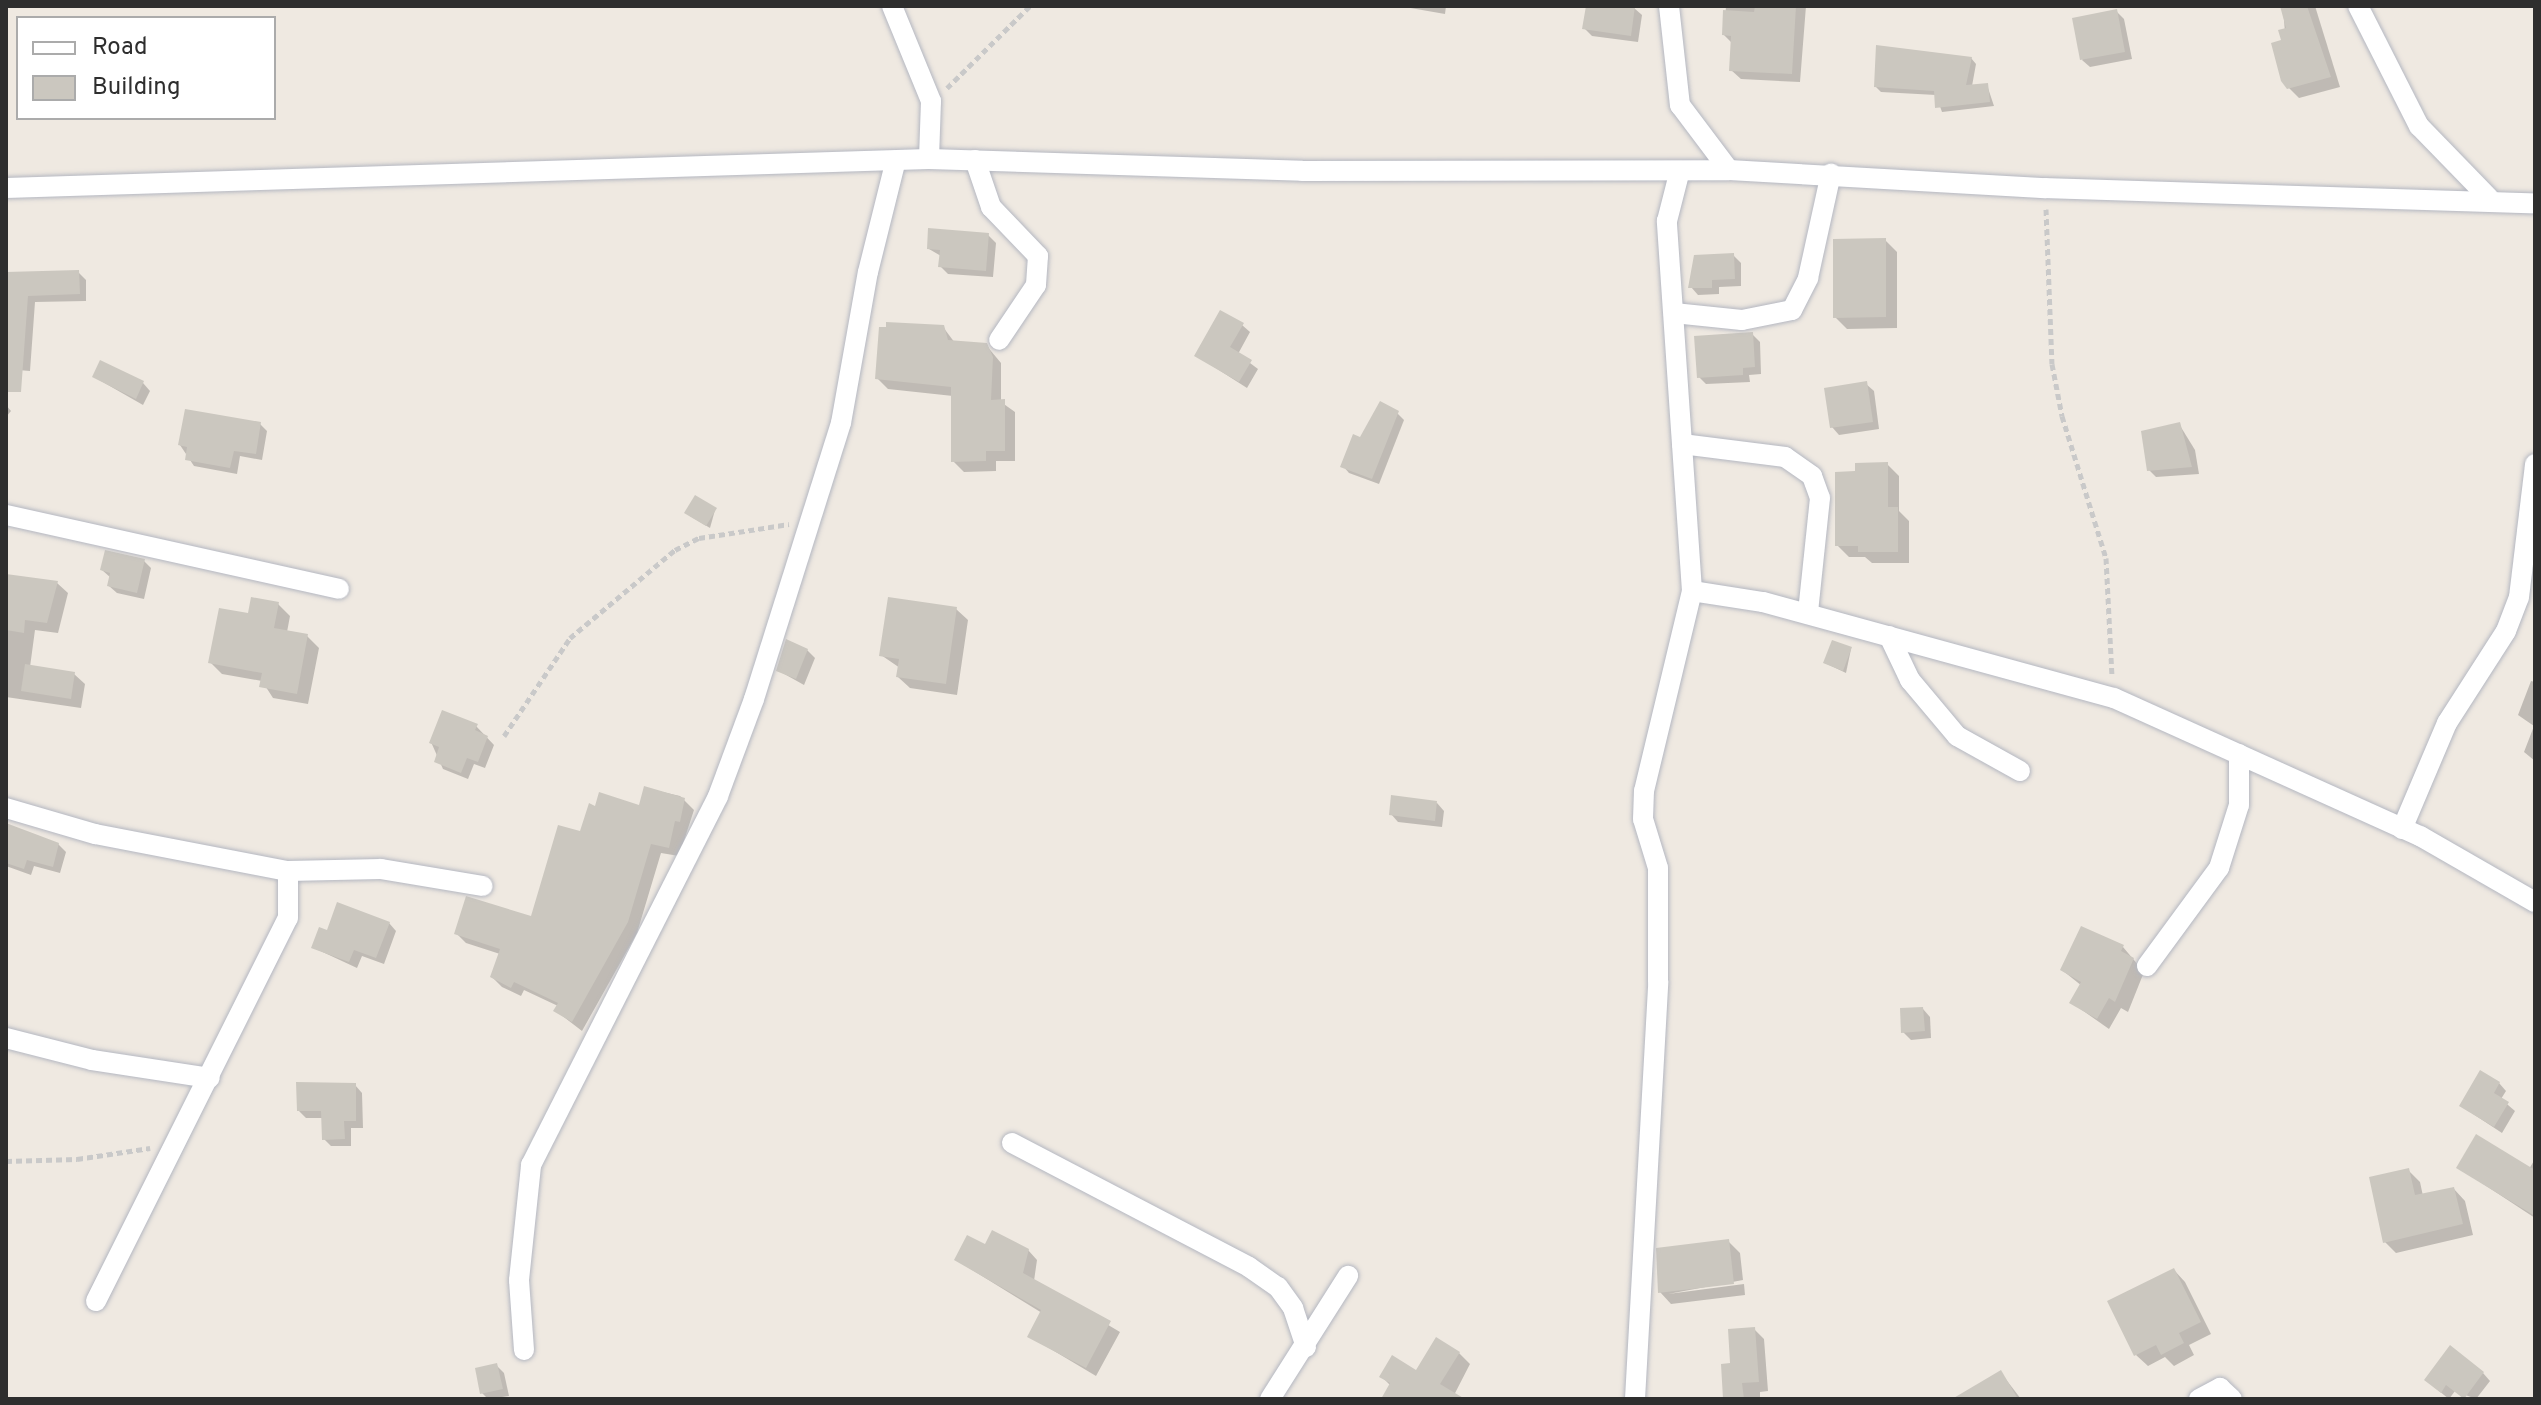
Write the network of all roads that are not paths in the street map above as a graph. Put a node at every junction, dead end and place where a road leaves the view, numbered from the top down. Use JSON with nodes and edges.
{"nodes":[{"id":1,"x":892,"y":6,"type":"edge"},
{"id":2,"x":2358,"y":6,"type":"edge"},
{"id":3,"x":1671,"y":10,"type":"edge"},
{"id":4,"x":929,"y":159,"type":"junction"},
{"id":5,"x":896,"y":160,"type":"junction"},
{"id":6,"x":975,"y":160,"type":"junction"},
{"id":7,"x":1729,"y":170,"type":"junction"},
{"id":8,"x":1831,"y":173,"type":"junction"},
{"id":9,"x":1679,"y":174,"type":"junction"},
{"id":10,"x":6,"y":188,"type":"edge"},
{"id":11,"x":2489,"y":198,"type":"junction"},
{"id":12,"x":2535,"y":203,"type":"edge"},
{"id":13,"x":1674,"y":313,"type":"junction"},
{"id":14,"x":999,"y":340,"type":"dead end"},
{"id":15,"x":1682,"y":444,"type":"junction"},
{"id":16,"x":2535,"y":464,"type":"edge"},
{"id":17,"x":6,"y":515,"type":"edge"},
{"id":18,"x":339,"y":589,"type":"dead end"},
{"id":19,"x":1692,"y":591,"type":"junction"},
{"id":20,"x":1808,"y":613,"type":"junction"},
{"id":21,"x":1889,"y":636,"type":"junction"},
{"id":22,"x":2239,"y":754,"type":"junction"},
{"id":23,"x":2020,"y":771,"type":"dead end"},
{"id":24,"x":6,"y":808,"type":"edge"},
{"id":25,"x":2402,"y":829,"type":"junction"},
{"id":26,"x":288,"y":871,"type":"junction"},
{"id":27,"x":483,"y":886,"type":"dead end"},
{"id":28,"x":2535,"y":902,"type":"edge"},
{"id":29,"x":2147,"y":966,"type":"dead end"},
{"id":30,"x":6,"y":1038,"type":"edge"},
{"id":31,"x":210,"y":1078,"type":"junction"},
{"id":32,"x":1012,"y":1143,"type":"dead end"},
{"id":33,"x":1348,"y":1276,"type":"dead end"},
{"id":34,"x":96,"y":1301,"type":"dead end"},
{"id":35,"x":1306,"y":1347,"type":"junction"},
{"id":36,"x":524,"y":1350,"type":"dead end"},
{"id":37,"x":1270,"y":1399,"type":"edge"},
{"id":38,"x":1635,"y":1399,"type":"edge"},
{"id":39,"x":2199,"y":1399,"type":"edge"},
{"id":40,"x":2232,"y":1399,"type":"edge"}],
"edges":[{"from":1,"to":4,"type":"street"},
{"from":2,"to":11,"type":"street"},
{"from":3,"to":7,"type":"street"},
{"from":4,"to":5,"type":"street"},
{"from":4,"to":6,"type":"street"},
{"from":5,"to":10,"type":"street"},
{"from":5,"to":36,"type":"street"},
{"from":6,"to":9,"type":"street"},
{"from":6,"to":14,"type":"street"},
{"from":7,"to":8,"type":"street"},
{"from":7,"to":9,"type":"street"},
{"from":8,"to":11,"type":"street"},
{"from":8,"to":13,"type":"street"},
{"from":9,"to":13,"type":"street"},
{"from":11,"to":12,"type":"street"},
{"from":13,"to":15,"type":"street"},
{"from":15,"to":19,"type":"street"},
{"from":15,"to":20,"type":"street"},
{"from":16,"to":25,"type":"street"},
{"from":17,"to":18,"type":"street"},
{"from":19,"to":20,"type":"street"},
{"from":19,"to":38,"type":"street"},
{"from":20,"to":21,"type":"street"},
{"from":21,"to":22,"type":"street"},
{"from":21,"to":23,"type":"street"},
{"from":22,"to":25,"type":"street"},
{"from":22,"to":29,"type":"street"},
{"from":24,"to":26,"type":"street"},
{"from":25,"to":28,"type":"street"},
{"from":26,"to":27,"type":"street"},
{"from":26,"to":31,"type":"street"},
{"from":30,"to":31,"type":"street"},
{"from":31,"to":34,"type":"street"},
{"from":32,"to":35,"type":"street"},
{"from":33,"to":35,"type":"street"},
{"from":35,"to":37,"type":"street"},
{"from":39,"to":40,"type":"street"}]}
